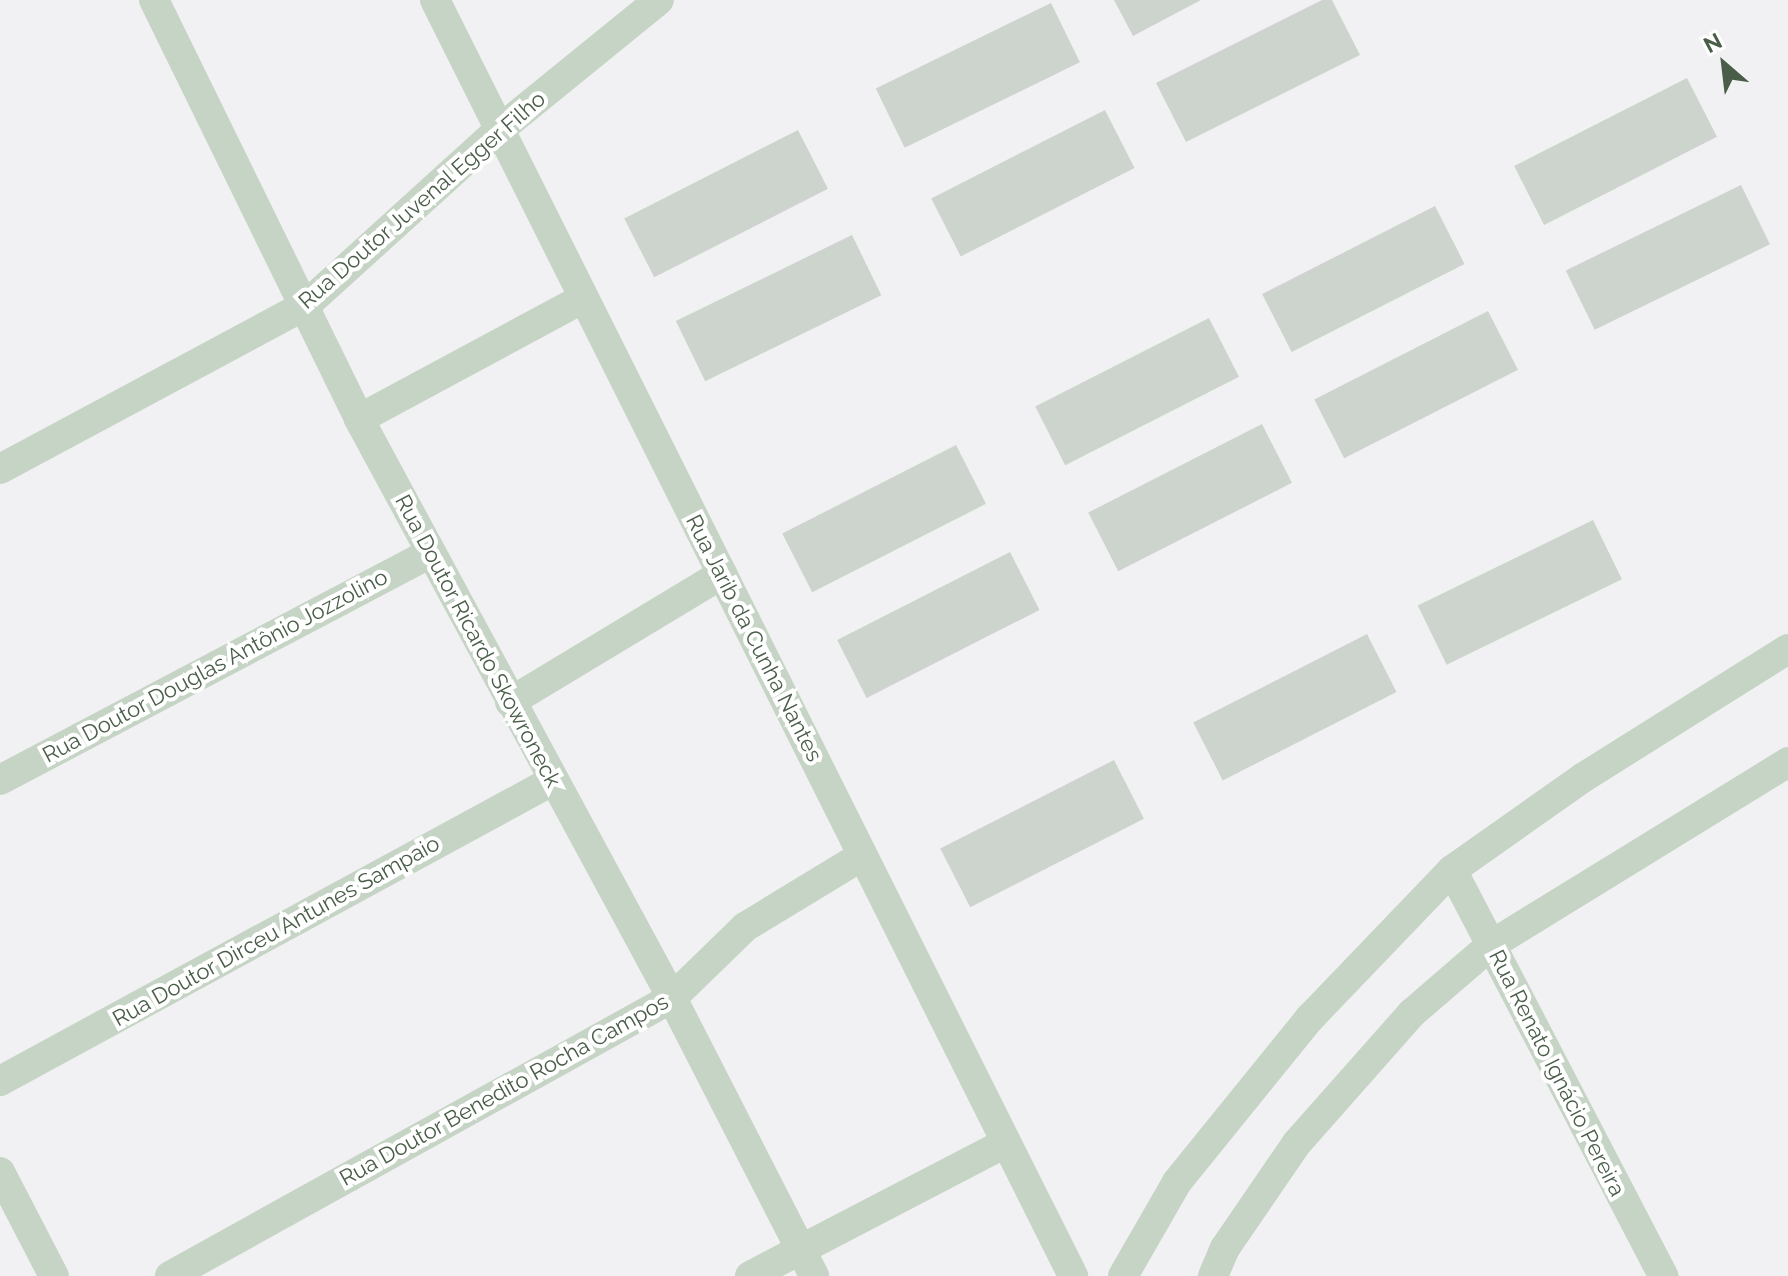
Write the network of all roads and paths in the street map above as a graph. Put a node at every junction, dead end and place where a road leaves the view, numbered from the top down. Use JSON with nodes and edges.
{"nodes":[{"id":1,"x":154,"y":0,"type":"edge"},
{"id":2,"x":435,"y":0,"type":"edge"},
{"id":3,"x":659,"y":0,"type":"edge"},
{"id":4,"x":499,"y":130,"type":"junction"},
{"id":5,"x":584,"y":298,"type":"junction"},
{"id":6,"x":306,"y":305,"type":"junction"},
{"id":7,"x":359,"y":419,"type":"junction"},
{"id":8,"x":0,"y":469,"type":"edge"},
{"id":9,"x":431,"y":553,"type":"junction"},
{"id":10,"x":722,"y":574,"type":"junction"},
{"id":11,"x":1788,"y":649,"type":"edge"},
{"id":12,"x":510,"y":702,"type":"junction"},
{"id":13,"x":1788,"y":762,"type":"edge"},
{"id":14,"x":0,"y":780,"type":"edge"},
{"id":15,"x":552,"y":781,"type":"junction"},
{"id":16,"x":862,"y":856,"type":"junction"},
{"id":17,"x":1452,"y":870,"type":"junction"},
{"id":18,"x":1491,"y":945,"type":"junction"},
{"id":19,"x":672,"y":998,"type":"junction"},
{"id":20,"x":0,"y":1081,"type":"edge"},
{"id":21,"x":1006,"y":1143,"type":"junction"},
{"id":22,"x":0,"y":1172,"type":"edge"},
{"id":23,"x":806,"y":1263,"type":"edge"},
{"id":24,"x":54,"y":1276,"type":"edge"},
{"id":25,"x":170,"y":1276,"type":"edge"},
{"id":26,"x":750,"y":1276,"type":"edge"},
{"id":27,"x":1073,"y":1276,"type":"edge"},
{"id":28,"x":1123,"y":1276,"type":"edge"},
{"id":29,"x":1213,"y":1276,"type":"edge"},
{"id":30,"x":1663,"y":1276,"type":"edge"}],
"edges":[{"from":1,"to":6,"type":"street","name":"Rua Doutor Ricardo Skowroneck"},
{"from":2,"to":4,"type":"street","name":"Rua Jarib da Cunha Nantes"},
{"from":3,"to":4,"type":"street","name":"Rua Doutor Juvenal Egger Filho"},
{"from":4,"to":5,"type":"street","name":"Rua Jarib da Cunha Nantes"},
{"from":4,"to":6,"type":"street","name":"Rua Doutor Juvenal Egger Filho"},
{"from":5,"to":7,"type":"street"},
{"from":5,"to":10,"type":"street","name":"Rua Jarib da Cunha Nantes"},
{"from":6,"to":7,"type":"street","name":"Rua Doutor Ricardo Skowroneck"},
{"from":6,"to":8,"type":"street","name":"Rua Doutor Juvenal Egger Filho"},
{"from":7,"to":9,"type":"street","name":"Rua Doutor Ricardo Skowroneck"},
{"from":9,"to":12,"type":"street","name":"Rua Doutor Ricardo Skowroneck"},
{"from":9,"to":14,"type":"street","name":"Rua Doutor Douglas Antônio Jozzolino"},
{"from":10,"to":12,"type":"street"},
{"from":10,"to":16,"type":"street","name":"Rua Jarib da Cunha Nantes"},
{"from":11,"to":17,"type":"street"},
{"from":12,"to":15,"type":"street","name":"Rua Doutor Ricardo Skowroneck"},
{"from":13,"to":18,"type":"street"},
{"from":15,"to":19,"type":"street","name":"Rua Doutor Ricardo Skowroneck"},
{"from":15,"to":20,"type":"street","name":"Rua Doutor Dirceu Antunes Sampaio"},
{"from":16,"to":19,"type":"street","name":"Rua Doutor Benedito Rocha Campos"},
{"from":16,"to":21,"type":"street","name":"Rua Jarib da Cunha Nantes"},
{"from":17,"to":18,"type":"street","name":"Rua Renato Ignácio Pereira"},
{"from":17,"to":28,"type":"street"},
{"from":18,"to":29,"type":"street"},
{"from":18,"to":30,"type":"street","name":"Rua Renato Ignácio Pereira"},
{"from":19,"to":23,"type":"street","name":"Rua Doutor Ricardo Skowroneck"},
{"from":19,"to":25,"type":"street","name":"Rua Doutor Benedito Rocha Campos"},
{"from":21,"to":23,"type":"street"},
{"from":21,"to":27,"type":"street","name":"Rua Jarib da Cunha Nantes"},
{"from":22,"to":24,"type":"street"},
{"from":23,"to":26,"type":"street"}]}
